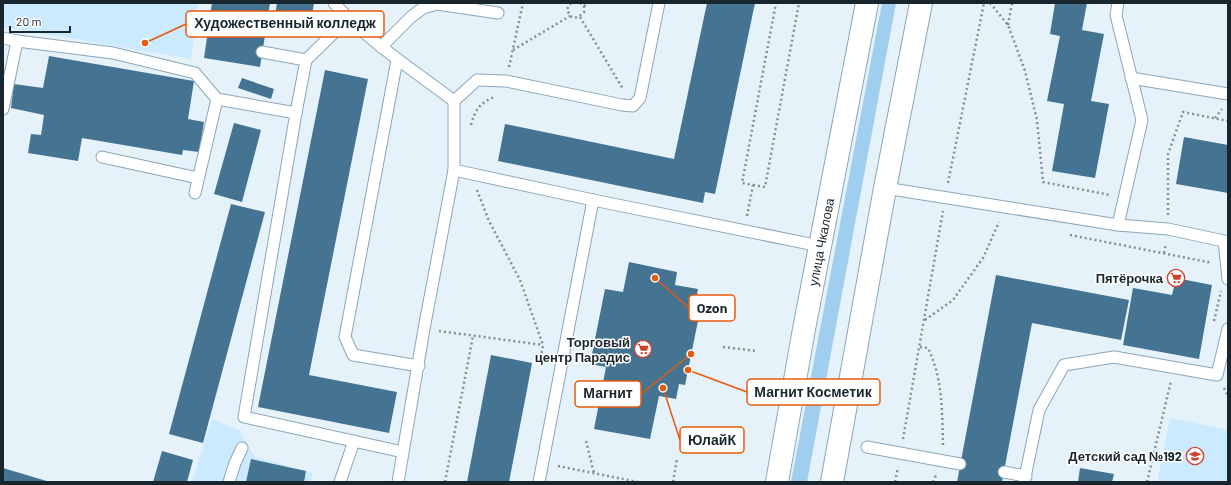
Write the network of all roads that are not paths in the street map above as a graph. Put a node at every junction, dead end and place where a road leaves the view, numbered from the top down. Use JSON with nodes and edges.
{"nodes":[{"id":1,"x":334,"y":3,"type":"edge"},
{"id":2,"x":659,"y":3,"type":"edge"},
{"id":3,"x":867,"y":3,"type":"edge"},
{"id":4,"x":921,"y":3,"type":"edge"},
{"id":5,"x":1118,"y":3,"type":"edge"},
{"id":6,"x":498,"y":13,"type":"dead end"},
{"id":7,"x":348,"y":19,"type":"junction"},
{"id":8,"x":3,"y":38,"type":"edge"},
{"id":9,"x":17,"y":41,"type":"junction"},
{"id":10,"x":381,"y":47,"type":"junction"},
{"id":11,"x":262,"y":52,"type":"dead end"},
{"id":12,"x":306,"y":60,"type":"junction"},
{"id":13,"x":397,"y":60,"type":"junction"},
{"id":14,"x":8,"y":62,"type":"edge"},
{"id":15,"x":1131,"y":78,"type":"junction"},
{"id":16,"x":1228,"y":94,"type":"edge"},
{"id":17,"x":217,"y":99,"type":"junction"},
{"id":18,"x":454,"y":101,"type":"junction"},
{"id":19,"x":3,"y":109,"type":"edge"},
{"id":20,"x":296,"y":113,"type":"junction"},
{"id":21,"x":102,"y":157,"type":"dead end"},
{"id":22,"x":454,"y":170,"type":"junction"},
{"id":23,"x":198,"y":178,"type":"junction"},
{"id":24,"x":885,"y":188,"type":"junction"},
{"id":25,"x":195,"y":193,"type":"dead end"},
{"id":26,"x":593,"y":200,"type":"junction"},
{"id":27,"x":1118,"y":225,"type":"junction"},
{"id":28,"x":1226,"y":241,"type":"edge"},
{"id":29,"x":820,"y":246,"type":"junction"},
{"id":30,"x":1225,"y":282,"type":"edge"},
{"id":31,"x":1228,"y":329,"type":"edge"},
{"id":32,"x":419,"y":366,"type":"junction"},
{"id":33,"x":354,"y":441,"type":"junction"},
{"id":34,"x":867,"y":447,"type":"dead end"},
{"id":35,"x":242,"y":448,"type":"dead end"},
{"id":36,"x":403,"y":452,"type":"junction"},
{"id":37,"x":960,"y":464,"type":"dead end"},
{"id":38,"x":1004,"y":472,"type":"dead end"},
{"id":39,"x":1025,"y":479,"type":"edge"},
{"id":40,"x":229,"y":482,"type":"edge"},
{"id":41,"x":340,"y":482,"type":"edge"},
{"id":42,"x":398,"y":482,"type":"edge"},
{"id":43,"x":538,"y":482,"type":"edge"},
{"id":44,"x":777,"y":482,"type":"edge"},
{"id":45,"x":832,"y":482,"type":"edge"}],
"edges":[{"from":1,"to":7,"type":"lane"},
{"from":2,"to":18,"type":"lane"},
{"from":3,"to":29,"type":"main road","name":"улица Чкалова"},
{"from":4,"to":24,"type":"main road"},
{"from":5,"to":15,"type":"lane"},
{"from":6,"to":10,"type":"lane"},
{"from":7,"to":10,"type":"lane"},
{"from":7,"to":12,"type":"lane"},
{"from":8,"to":9,"type":"lane"},
{"from":9,"to":14,"type":"lane"},
{"from":9,"to":17,"type":"lane"},
{"from":10,"to":13,"type":"lane"},
{"from":11,"to":12,"type":"lane"},
{"from":12,"to":20,"type":"lane"},
{"from":13,"to":18,"type":"lane"},
{"from":13,"to":32,"type":"lane"},
{"from":14,"to":19,"type":"lane"},
{"from":15,"to":16,"type":"lane"},
{"from":15,"to":27,"type":"lane"},
{"from":17,"to":20,"type":"lane"},
{"from":17,"to":23,"type":"lane"},
{"from":18,"to":22,"type":"lane"},
{"from":20,"to":33,"type":"lane"},
{"from":21,"to":23,"type":"lane"},
{"from":22,"to":26,"type":"lane"},
{"from":22,"to":32,"type":"lane"},
{"from":23,"to":25,"type":"lane"},
{"from":24,"to":27,"type":"lane"},
{"from":24,"to":45,"type":"main road"},
{"from":26,"to":29,"type":"lane"},
{"from":26,"to":43,"type":"lane"},
{"from":27,"to":28,"type":"lane"},
{"from":28,"to":30,"type":"lane"},
{"from":29,"to":44,"type":"main road","name":"улица Чкалова"},
{"from":31,"to":39,"type":"lane"},
{"from":32,"to":36,"type":"lane"},
{"from":33,"to":36,"type":"lane"},
{"from":33,"to":41,"type":"lane"},
{"from":34,"to":37,"type":"lane"},
{"from":35,"to":40,"type":"lane"},
{"from":36,"to":42,"type":"lane"},
{"from":38,"to":39,"type":"lane"}]}
